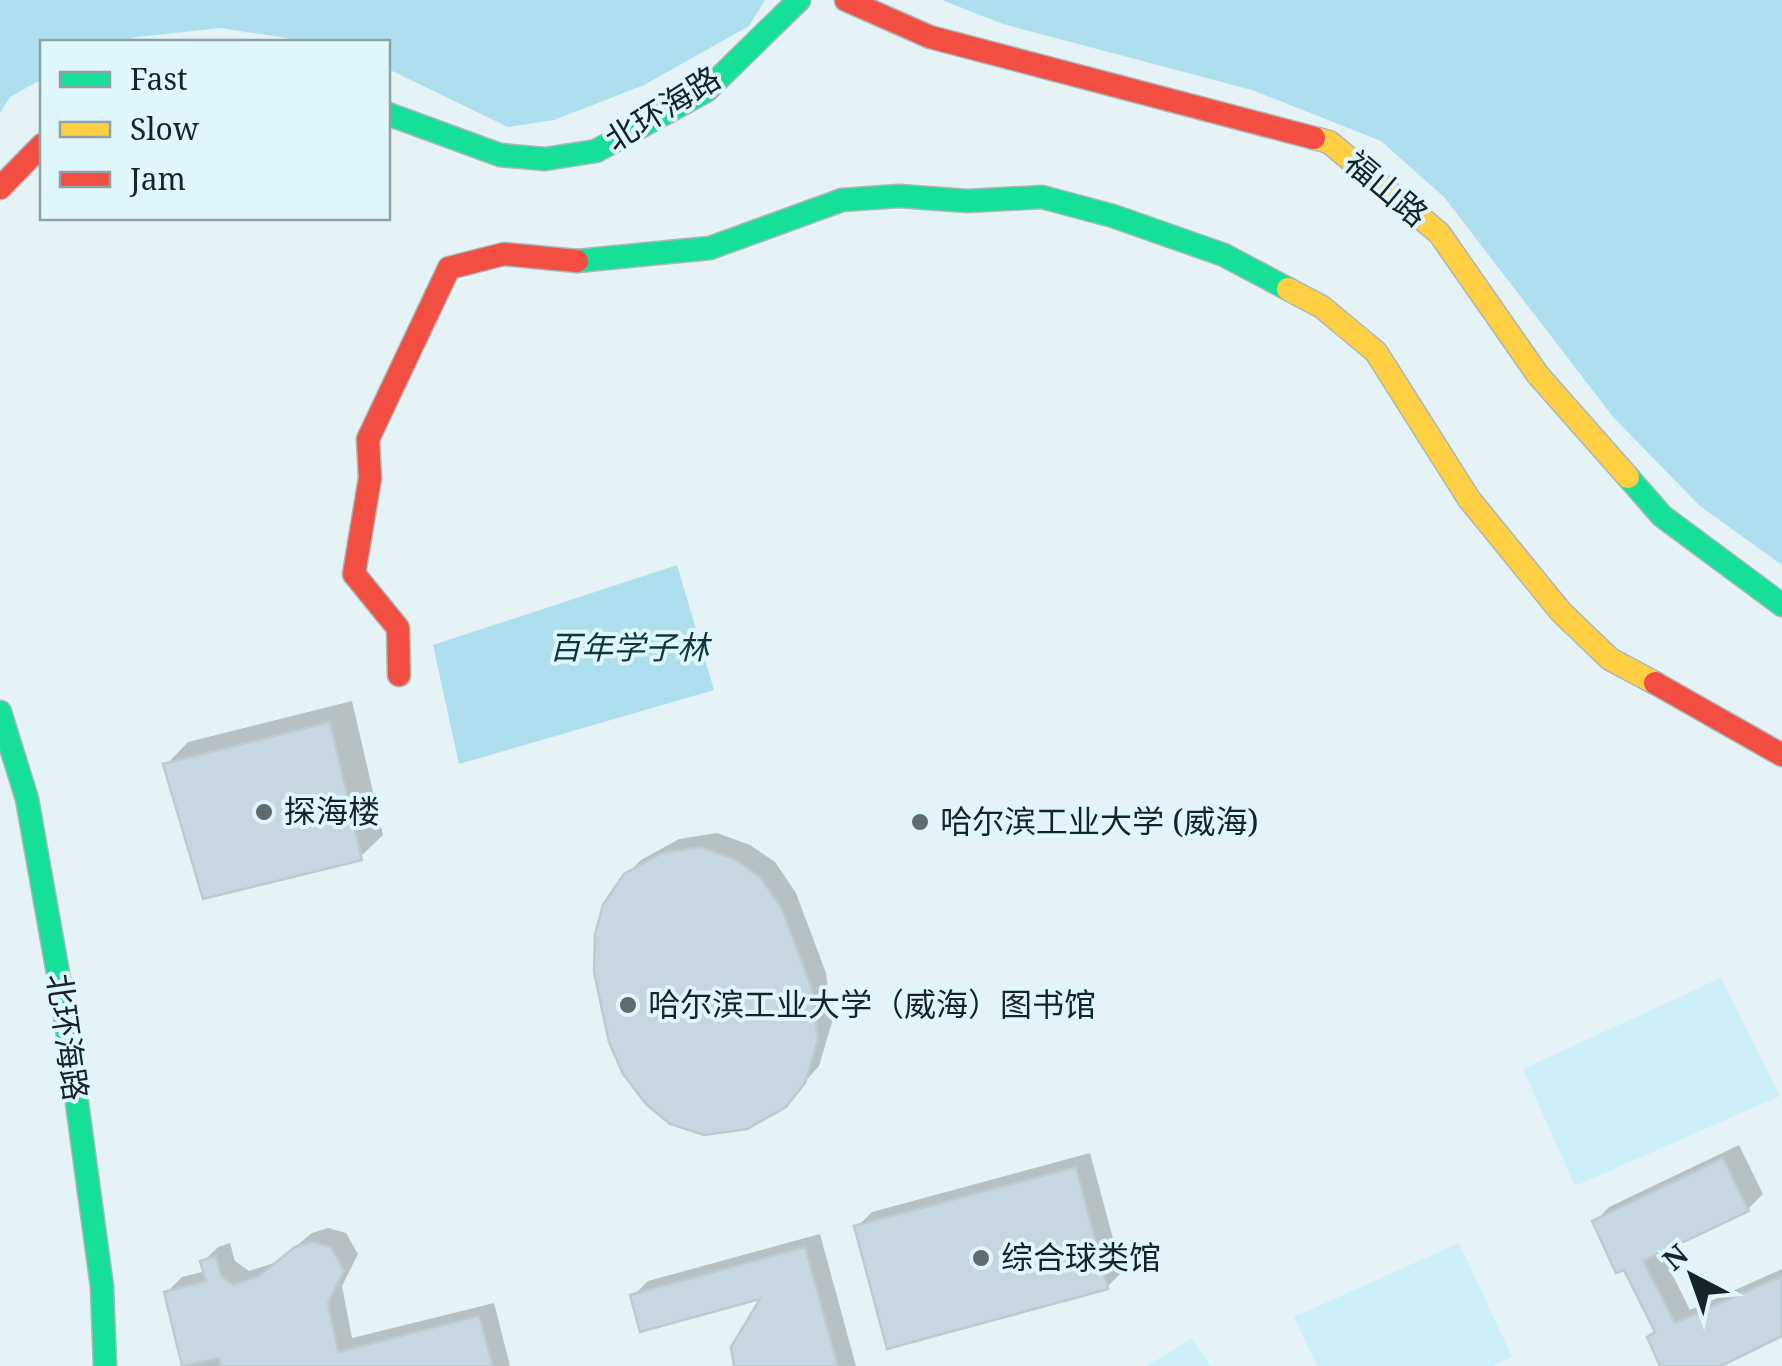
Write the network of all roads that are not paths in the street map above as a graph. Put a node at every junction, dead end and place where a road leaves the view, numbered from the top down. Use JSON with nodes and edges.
{"nodes":[{"id":1,"x":800,"y":0,"type":"edge"},
{"id":2,"x":846,"y":0,"type":"edge"},
{"id":3,"x":390,"y":115,"type":"edge"},
{"id":4,"x":40,"y":147,"type":"edge"},
{"id":5,"x":0,"y":188,"type":"edge"},
{"id":6,"x":1782,"y":604,"type":"edge"},
{"id":7,"x":399,"y":675,"type":"dead end"},
{"id":8,"x":0,"y":712,"type":"edge"},
{"id":9,"x":1782,"y":755,"type":"edge"},
{"id":10,"x":104,"y":1366,"type":"edge"}],
"edges":[{"from":1,"to":3,"type":"main road","name":"北环海路"},
{"from":2,"to":6,"type":"main road","name":"福山路"},
{"from":4,"to":5,"type":"main road"},
{"from":7,"to":9,"type":"main road"},
{"from":8,"to":10,"type":"main road","name":"北环海路"}]}
